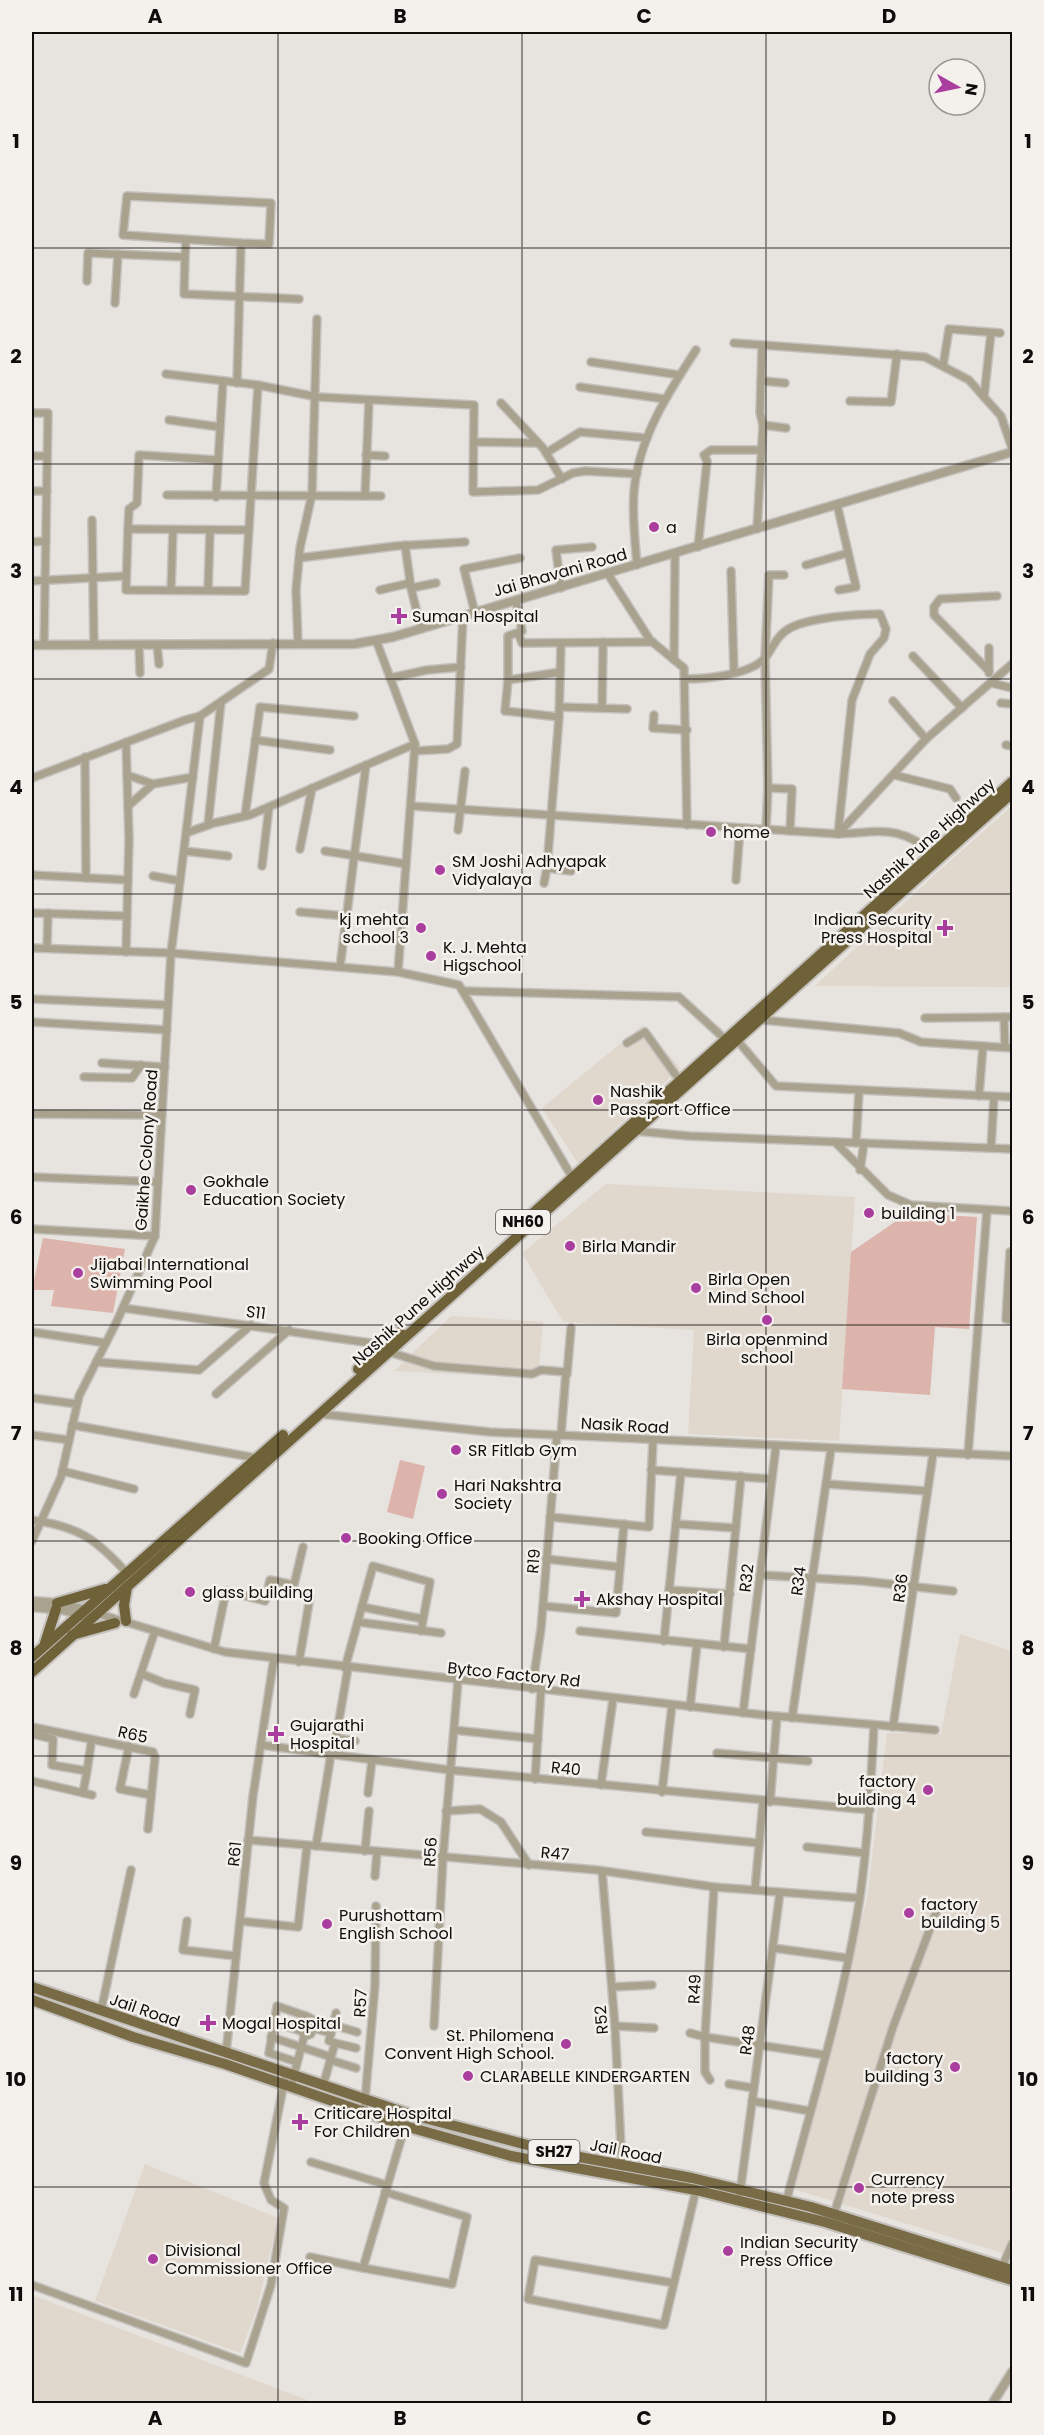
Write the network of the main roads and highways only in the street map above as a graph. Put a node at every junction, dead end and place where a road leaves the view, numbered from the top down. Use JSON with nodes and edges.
{"nodes":[{"id":1,"x":1012,"y":782,"type":"edge"},
{"id":2,"x":1012,"y":793,"type":"edge"},
{"id":3,"x":935,"y":861,"type":"junction"},
{"id":4,"x":731,"y":1040,"type":"junction"},
{"id":5,"x":633,"y":1129,"type":"junction"},
{"id":6,"x":385,"y":1348,"type":"junction"},
{"id":7,"x":111,"y":1587,"type":"junction"},
{"id":8,"x":127,"y":1587,"type":"junction"},
{"id":9,"x":88,"y":1614,"type":"junction"},
{"id":10,"x":69,"y":1636,"type":"junction"},
{"id":11,"x":44,"y":1647,"type":"junction"},
{"id":12,"x":32,"y":1658,"type":"edge"},
{"id":13,"x":32,"y":1672,"type":"edge"},
{"id":14,"x":32,"y":1987,"type":"edge"},
{"id":15,"x":32,"y":2000,"type":"edge"},
{"id":16,"x":289,"y":2079,"type":"junction"},
{"id":17,"x":365,"y":2107,"type":"junction"},
{"id":18,"x":558,"y":2153,"type":"junction"},
{"id":19,"x":555,"y":2165,"type":"junction"},
{"id":20,"x":739,"y":2196,"type":"junction"},
{"id":21,"x":943,"y":2254,"type":"junction"},
{"id":22,"x":1007,"y":2268,"type":"edge"},
{"id":23,"x":1012,"y":2280,"type":"edge"}],
"edges":[{"from":1,"to":3,"type":"highway","name":"Nashik Pune Highway","number":"NH60"},
{"from":2,"to":3,"type":"highway","name":"Nashik Pune Highway","number":"NH60"},
{"from":3,"to":4,"type":"highway","name":"Nashik Pune Highway","number":"NH60"},
{"from":3,"to":4,"type":"highway","name":"Nashik Pune Highway","number":"NH60"},
{"from":4,"to":5,"type":"highway","name":"Nashik Pune Highway","number":"NH60"},
{"from":4,"to":5,"type":"highway","name":"Nashik Pune Highway","number":"NH60"},
{"from":5,"to":6,"type":"highway","name":"Nashik Pune Highway","number":"NH60"},
{"from":5,"to":6,"type":"highway","name":"Nashik Pune Highway","number":"NH60"},
{"from":6,"to":7,"type":"highway","name":"Nashik Pune Highway","number":"NH60"},
{"from":6,"to":8,"type":"highway","name":"Nashik Pune Highway","number":"NH60"},
{"from":7,"to":9,"type":"highway","name":"Nashik Pune Highway","number":"NH60"},
{"from":7,"to":11,"type":"highway"},
{"from":8,"to":9,"type":"highway","name":"Nashik Pune Highway","number":"NH60"},
{"from":8,"to":10,"type":"highway"},
{"from":9,"to":10,"type":"highway","name":"Nashik Pune Highway"},
{"from":9,"to":11,"type":"highway","name":"Nashik Pune Highway","number":"NH60"},
{"from":10,"to":13,"type":"highway","name":"Nashik Pune Highway"},
{"from":11,"to":12,"type":"highway","name":"Nashik Pune Highway","number":"NH60"},
{"from":14,"to":16,"type":"main road","name":"Jail Road","number":"SH27"},
{"from":15,"to":16,"type":"main road"},
{"from":16,"to":17,"type":"main road"},
{"from":16,"to":17,"type":"main road","name":"Jail Road","number":"SH27"},
{"from":17,"to":18,"type":"main road","name":"Jail Road","number":"SH27"},
{"from":17,"to":19,"type":"main road"},
{"from":18,"to":19,"type":"main road"},
{"from":18,"to":20,"type":"main road","name":"Jail Road","number":"SH27"},
{"from":19,"to":20,"type":"main road"},
{"from":20,"to":21,"type":"main road"},
{"from":20,"to":21,"type":"main road","name":"Jail Road","number":"SH27"},
{"from":21,"to":22,"type":"main road","name":"Jail Road","number":"SH27"},
{"from":21,"to":23,"type":"main road"}]}
